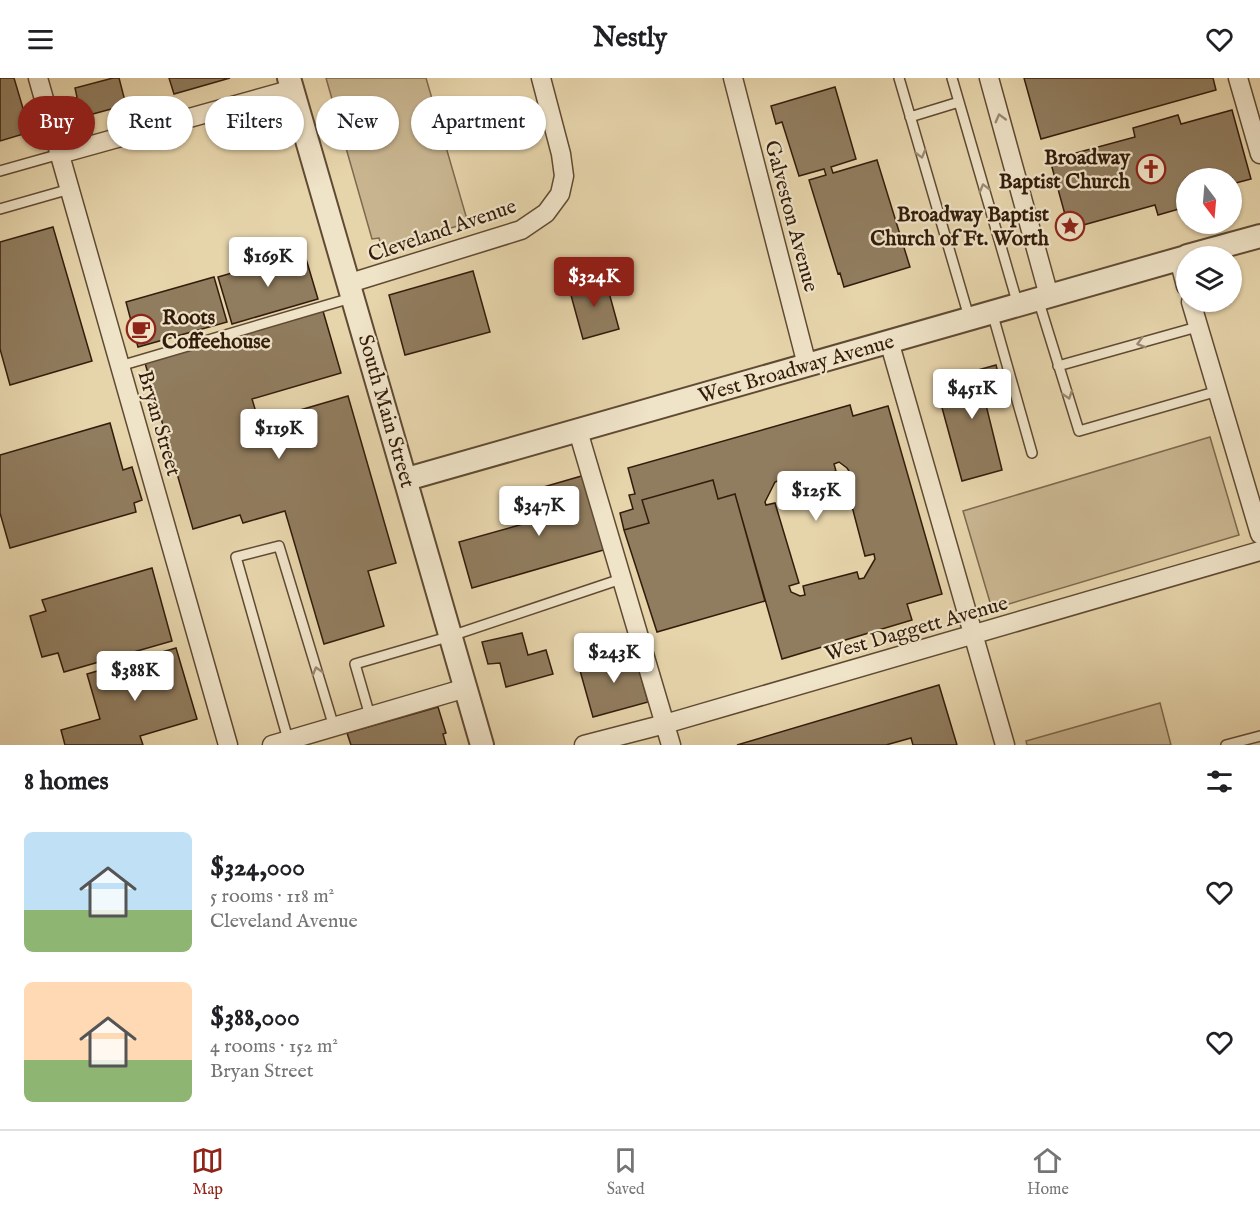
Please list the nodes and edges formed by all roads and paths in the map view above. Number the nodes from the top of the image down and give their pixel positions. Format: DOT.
graph roads {
  1 [pos="38,78"];
  2 [pos="541,78"];
  3 [pos="733,78"];
  4 [pos="898,78"];
  5 [pos="952,78"];
  6 [pos="989,78"];
  7 [pos="1238,78"];
  8 [pos="291,84"];
  9 [pos="959,102"];
  10 [pos="910,117"];
  11 [pos="60,154"];
  12 [pos="1260,154"];
  13 [pos="0,171"];
  14 [pos="70,189"];
  15 [pos="0,209"];
  16 [pos="1260,236"];
  17 [pos="1224,246"];
  18 [pos="1176,259"];
  19 [pos="352,290"];
  20 [pos="1035,300"];
  21 [pos="992,312"];
  22 [pos="1193,312"];
  23 [pos="970,319"];
  24 [pos="1197,327"];
  25 [pos="889,341"];
  26 [pos="807,365"];
  27 [pos="120,366"];
  28 [pos="1058,366"];
  29 [pos="1218,391"];
  30 [pos="578,431"];
  31 [pos="1032,453"];
  32 [pos="406,479"];
  33 [pos="1260,534"];
  34 [pos="1260,551"];
  35 [pos="621,579"];
  36 [pos="974,635"];
  37 [pos="451,636"];
  38 [pos="465,688"];
  39 [pos="370,716"];
  40 [pos="664,724"];
  41 [pos="333,727"];
  42 [pos="1260,736"];
  43 [pos="283,743"];
  44 [pos="228,745"];
  45 [pos="482,745"];
  46 [pos="584,745"];
  47 [pos="671,745"];
  48 [pos="1005,745"];
  49 [pos="1226,745"];
  1 -- 11 [label="street, Bryan Street"];
  2 -- 19 [label="street, Cleveland Avenue"];
  3 -- 26 [label="street, Galveston Avenue"];
  4 -- 10 [label="lane"];
  5 -- 9 [label="lane"];
  20 -- 6 [label="street, one-way"];
  7 -- 12 [label="street"];
  8 -- 11 [label="street"];
  8 -- 19 [label="street, South Main Street"];
  9 -- 10 [label="lane"];
  20 -- 9 [label="lane, one-way"];
  10 -- 23 [label="lane, one-way"];
  11 -- 13 [label="lane"];
  11 -- 14 [label="street, Bryan Street"];
  14 -- 15 [label="lane"];
  14 -- 27 [label="street, Bryan Street"];
  16 -- 17 [label="street, West Broadway Avenue"];
  18 -- 20 [label="street, West Broadway Avenue"];
  19 -- 27 [label="lane"];
  19 -- 32 [label="street, South Main Street"];
  20 -- 21 [label="street, West Broadway Avenue"];
  20 -- 28 [label="lane"];
  21 -- 23 [label="street, West Broadway Avenue"];
  21 -- 31 [label="lane"];
  22 -- 24 [label="street"];
  23 -- 25 [label="street, West Broadway Avenue"];
  24 -- 28 [label="lane, one-way"];
  24 -- 29 [label="street"];
  25 -- 26 [label="street, West Broadway Avenue"];
  25 -- 36 [label="street"];
  26 -- 30 [label="street, West Broadway Avenue"];
  27 -- 44 [label="street, Bryan Street"];
  28 -- 29 [label="lane, one-way"];
  29 -- 33 [label="street"];
  30 -- 32 [label="street, West Broadway Avenue"];
  30 -- 35 [label="street"];
  32 -- 37 [label="street, South Main Street"];
  34 -- 36 [label="street, West Daggett Avenue"];
  35 -- 37 [label="lane"];
  35 -- 40 [label="street"];
  36 -- 40 [label="street, West Daggett Avenue"];
  36 -- 48 [label="street"];
  37 -- 38 [label="street, South Main Street"];
  37 -- 39 [label="lane"];
  38 -- 39 [label="street"];
  38 -- 45 [label="street, South Main Street"];
  39 -- 41 [label="street"];
  40 -- 46 [label="street, West Daggett Avenue"];
  40 -- 47 [label="street"];
  41 -- 43 [label="street"];
  41 -- 43 [label="lane, one-way"];
  42 -- 49 [label="lane"];
}
